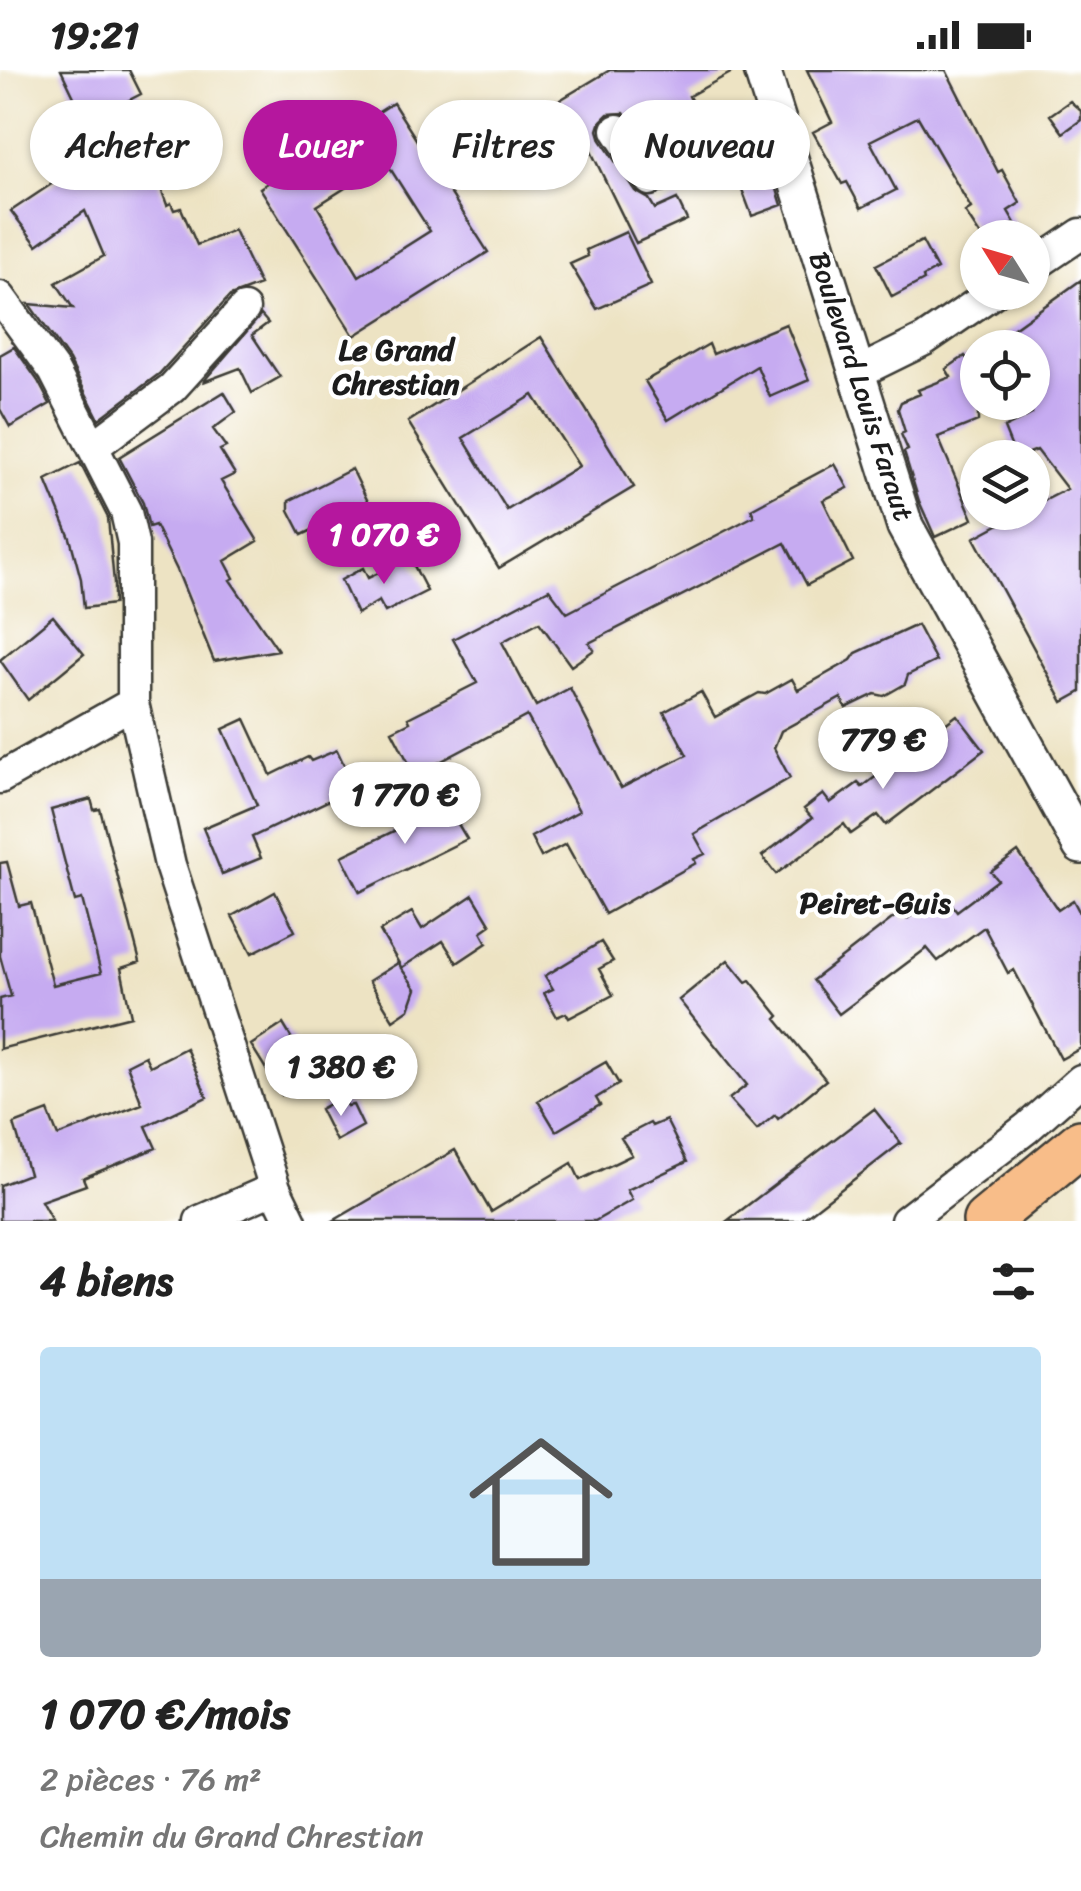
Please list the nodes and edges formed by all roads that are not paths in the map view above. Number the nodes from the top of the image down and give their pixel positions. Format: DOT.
graph roads {
  1 [pos="762,70"];
  2 [pos="773,100"];
  3 [pos="801,190"];
  4 [pos="1081,234"];
  5 [pos="1050,255"];
  6 [pos="0,298"];
  7 [pos="244,309"];
  8 [pos="968,310"];
  9 [pos="857,374"];
  10 [pos="93,446"];
  11 [pos="133,703"];
  12 [pos="0,778"];
  13 [pos="1081,846"];
  14 [pos="1081,1080"];
  15 [pos="1081,1143"];
  16 [pos="1081,1176"];
  17 [pos="275,1188"];
  18 [pos="200,1221"];
  19 [pos="291,1221"];
  20 [pos="906,1221"];
  21 [pos="986,1221"];
  22 [pos="1024,1221"];
  1 -- 2 [label="street, Boulevard Louis Faraut"];
  3 -- 9 [label="street, Boulevard Louis Faraut"];
  4 -- 5 [label="street"];
  6 -- 10 [label="street"];
  7 -- 10 [label="street"];
  8 -- 9 [label="street"];
  9 -- 13 [label="street, Boulevard Louis Faraut"];
  10 -- 11 [label="street"];
  11 -- 12 [label="street"];
  11 -- 17 [label="street"];
  14 -- 20 [label="street"];
  15 -- 21 [label="main road"];
  16 -- 22 [label="main road"];
  17 -- 18 [label="street"];
  17 -- 19 [label="street"];
}
